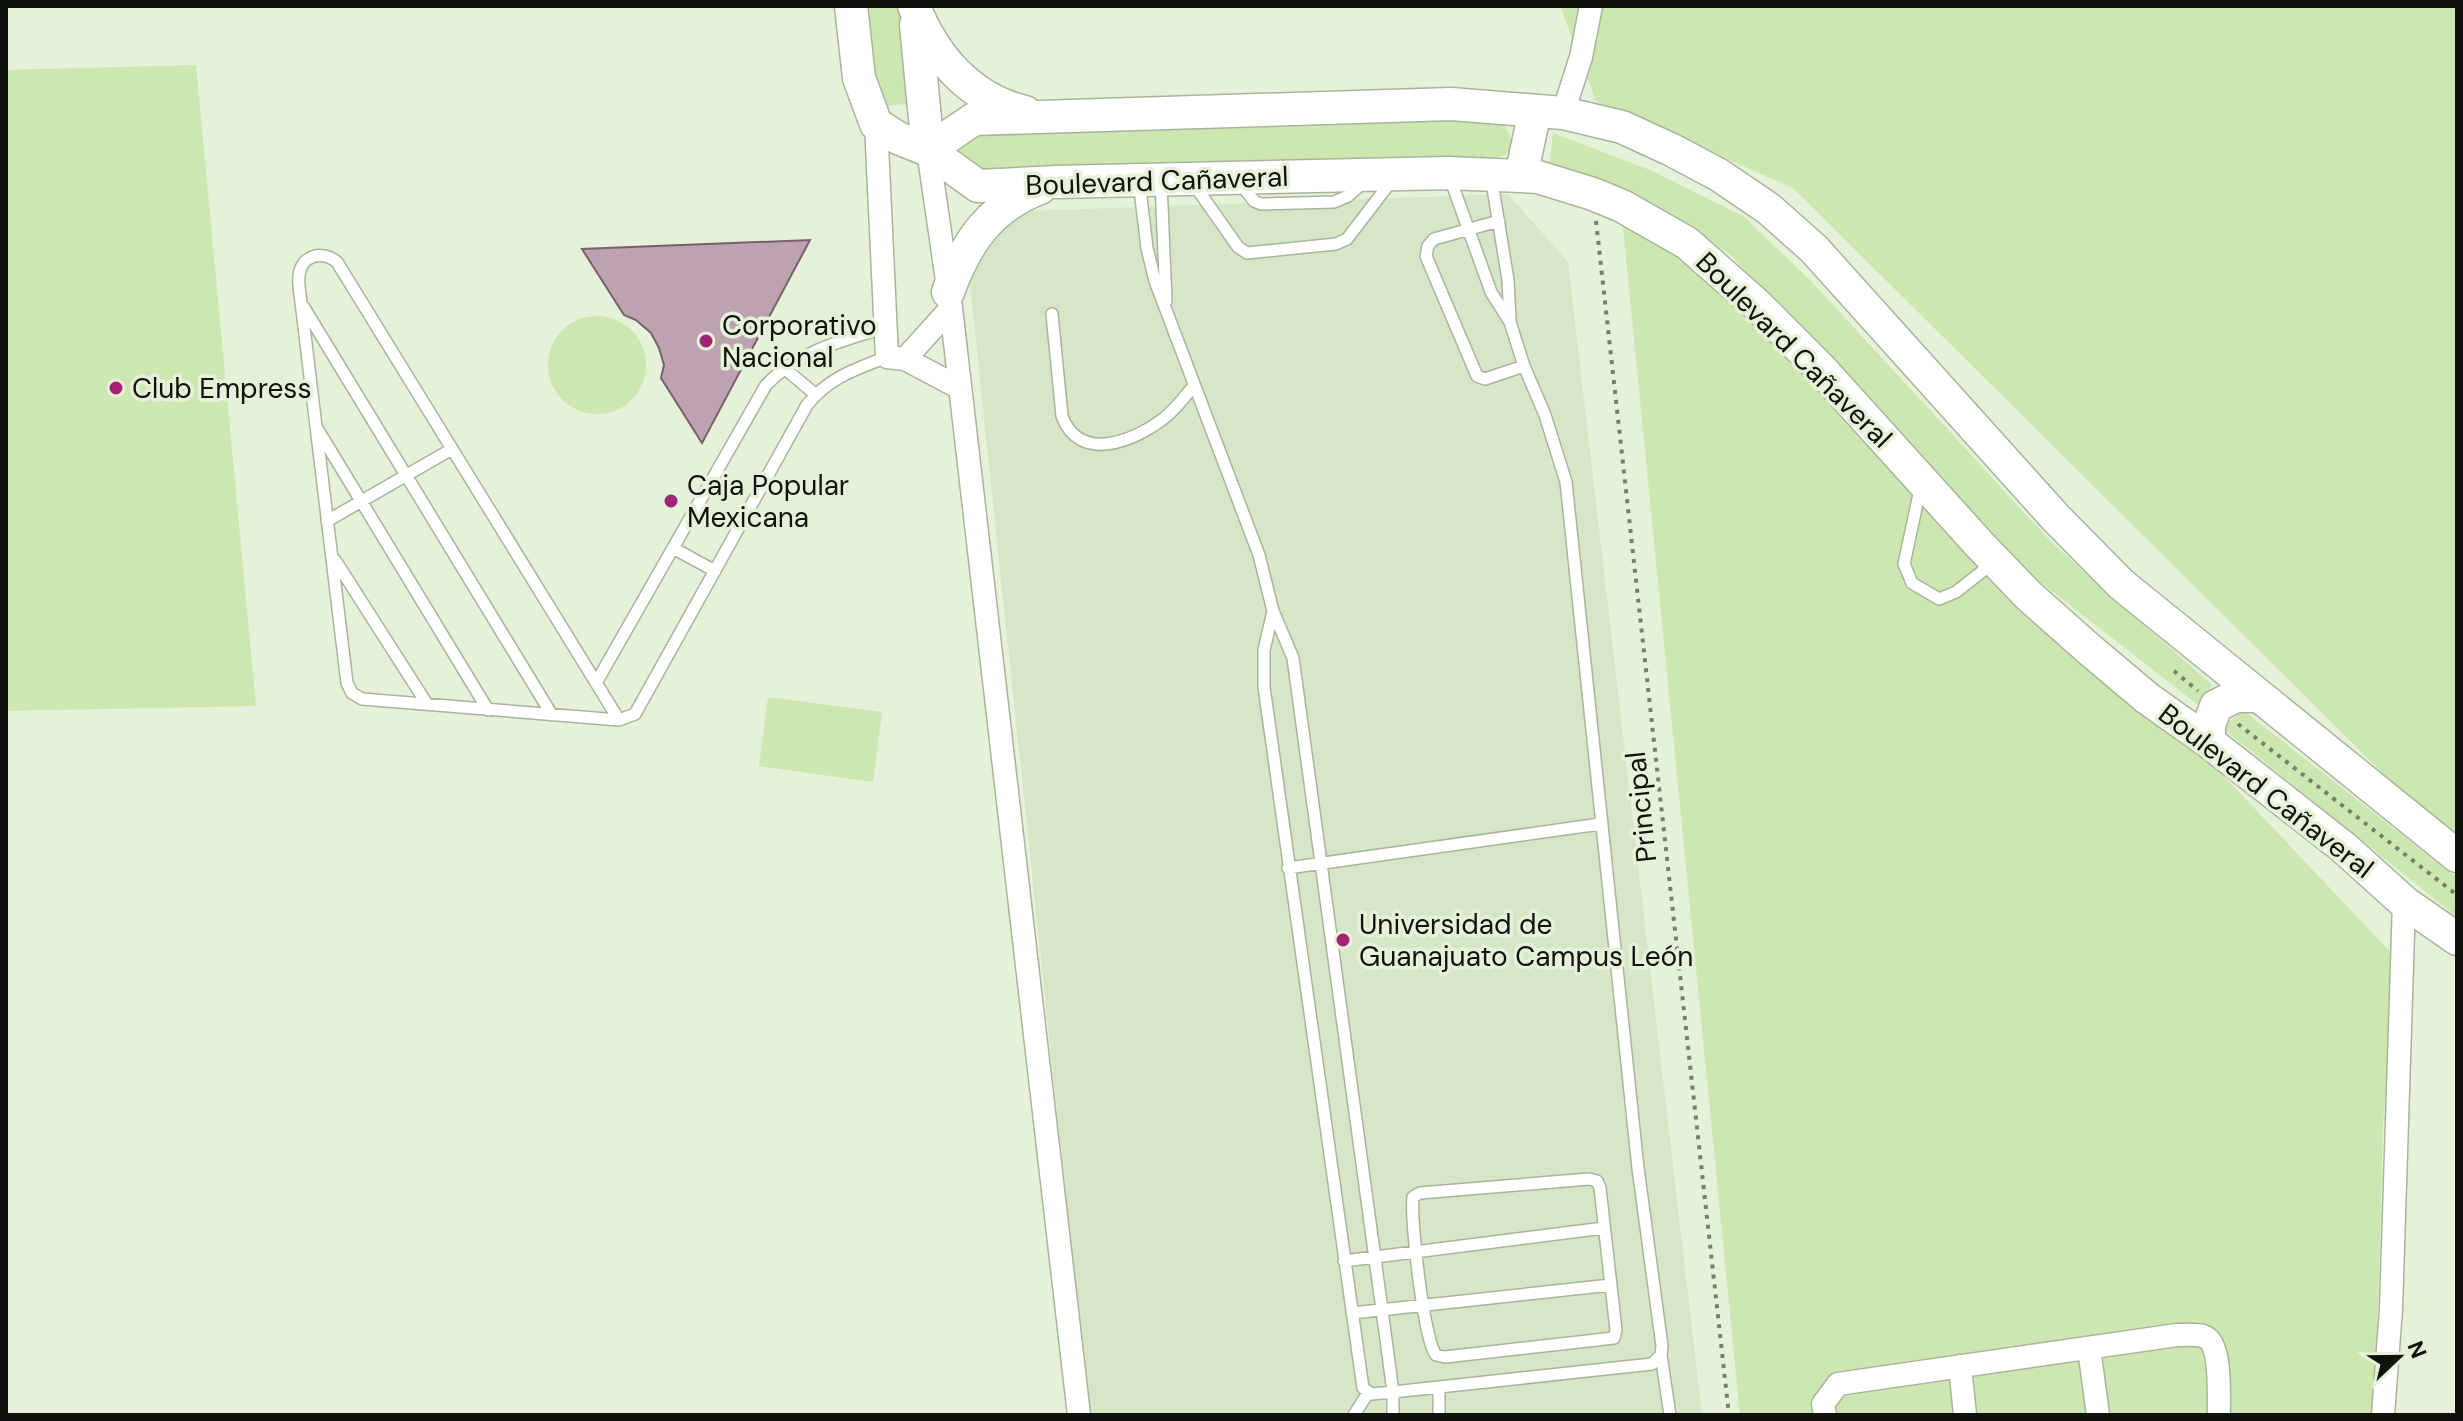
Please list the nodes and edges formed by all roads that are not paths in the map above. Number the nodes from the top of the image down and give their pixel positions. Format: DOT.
graph roads {
  1 [pos="851,6"];
  2 [pos="914,6"];
  3 [pos="1591,6"];
  4 [pos="1549,112"];
  5 [pos="1044,116"];
  6 [pos="876,124"];
  7 [pos="928,150"];
  8 [pos="1448,173"];
  9 [pos="1506,174"];
  10 [pos="1384,175"];
  11 [pos="1163,180"];
  12 [pos="1056,182"];
  13 [pos="1499,221"];
  14 [pos="1469,229"];
  15 [pos="950,300"];
  16 [pos="301,302"];
  17 [pos="1166,305"];
  18 [pos="1052,314"];
  19 [pos="1510,322"];
  20 [pos="883,328"];
  21 [pos="896,358"];
  22 [pos="1524,366"];
  23 [pos="784,368"];
  24 [pos="1194,386"];
  25 [pos="960,388"];
  26 [pos="815,394"];
  27 [pos="316,428"];
  28 [pos="452,449"];
  29 [pos="407,476"];
  30 [pos="1922,481"];
  31 [pos="362,502"];
  32 [pos="327,521"];
  33 [pos="673,548"];
  34 [pos="333,556"];
  35 [pos="1995,561"];
  36 [pos="715,571"];
  37 [pos="1273,611"];
  38 [pos="596,683"];
  39 [pos="2259,696"];
  40 [pos="427,704"];
  41 [pos="488,710"];
  42 [pos="552,715"];
  43 [pos="619,720"];
  44 [pos="2209,742"];
  45 [pos="1600,824"];
  46 [pos="2457,856"];
  47 [pos="1321,863"];
  48 [pos="1288,868"];
  49 [pos="2404,902"];
  50 [pos="2457,939"];
  51 [pos="1604,1228"];
  52 [pos="1417,1251"];
  53 [pos="1374,1257"];
  54 [pos="1344,1261"];
  55 [pos="1611,1285"];
  56 [pos="1423,1305"];
  57 [pos="1382,1310"];
  58 [pos="1352,1313"];
  59 [pos="2089,1348"];
  60 [pos="1661,1355"];
  61 [pos="1960,1366"];
  62 [pos="1439,1388"];
  63 [pos="1393,1392"];
  64 [pos="1368,1393"];
  65 [pos="1079,1415"];
  66 [pos="1354,1415"];
  67 [pos="1393,1415"];
  68 [pos="1439,1415"];
  69 [pos="1670,1415"];
  70 [pos="1825,1415"];
  71 [pos="1965,1415"];
  72 [pos="2098,1415"];
  73 [pos="2219,1415"];
  74 [pos="2383,1415"];
  1 -- 6 [label="street"];
  2 -- 5 [label="street"];
  2 -- 7 [label="street"];
  3 -- 4 [label="street"];
  4 -- 5 [label="street"];
  4 -- 9 [label="street"];
  4 -- 39 [label="street"];
  5 -- 7 [label="street"];
  6 -- 7 [label="street, Boulevard Cañaveral"];
  6 -- 20 [label="street"];
  7 -- 12 [label="street, Boulevard Cañaveral"];
  7 -- 15 [label="street"];
  8 -- 9 [label="street, Boulevard Cañaveral"];
  8 -- 10 [label="street, Boulevard Cañaveral"];
  8 -- 14 [label="lane"];
  9 -- 13 [label="lane"];
  9 -- 30 [label="street, Boulevard Cañaveral"];
  10 -- 11 [label="street, Boulevard Cañaveral"];
  10 -- 11 [label="lane"];
  11 -- 12 [label="street, Boulevard Cañaveral"];
  11 -- 17 [label="lane"];
  11 -- 17 [label="lane"];
  12 -- 15 [label="street"];
  13 -- 14 [label="lane"];
  13 -- 19 [label="lane"];
  14 -- 19 [label="lane"];
  14 -- 22 [label="lane"];
  15 -- 21 [label="street"];
  15 -- 25 [label="street"];
  16 -- 27 [label="lane"];
  16 -- 28 [label="lane"];
  16 -- 29 [label="lane"];
  17 -- 24 [label="lane"];
  18 -- 24 [label="lane"];
  19 -- 22 [label="lane"];
  20 -- 21 [label="street"];
  20 -- 23 [label="lane"];
  21 -- 25 [label="street"];
  21 -- 26 [label="lane"];
  22 -- 45 [label="lane"];
  23 -- 26 [label="lane"];
  23 -- 33 [label="lane"];
  24 -- 37 [label="lane"];
  25 -- 65 [label="street"];
  26 -- 36 [label="lane"];
  27 -- 31 [label="lane"];
  27 -- 32 [label="lane"];
  28 -- 29 [label="lane"];
  28 -- 38 [label="lane"];
  29 -- 31 [label="lane"];
  29 -- 42 [label="lane"];
  30 -- 35 [label="street, Boulevard Cañaveral"];
  30 -- 35 [label="lane"];
  31 -- 32 [label="lane"];
  31 -- 41 [label="lane"];
  32 -- 34 [label="lane"];
  33 -- 36 [label="lane"];
  33 -- 38 [label="lane"];
  34 -- 40 [label="lane"];
  34 -- 40 [label="lane"];
  35 -- 44 [label="street, Boulevard Cañaveral"];
  36 -- 43 [label="lane"];
  37 -- 47 [label="lane"];
  37 -- 48 [label="lane"];
  38 -- 43 [label="lane"];
  39 -- 44 [label="street"];
  39 -- 46 [label="street"];
  40 -- 41 [label="lane"];
  41 -- 42 [label="lane"];
  42 -- 43 [label="lane"];
  44 -- 49 [label="street, Boulevard Cañaveral"];
  45 -- 47 [label="lane"];
  45 -- 60 [label="lane"];
  47 -- 48 [label="lane"];
  47 -- 53 [label="lane"];
  48 -- 54 [label="lane"];
  49 -- 50 [label="street, Boulevard Cañaveral"];
  49 -- 74 [label="street"];
  51 -- 52 [label="lane"];
  51 -- 52 [label="lane"];
  51 -- 55 [label="lane"];
  52 -- 53 [label="lane"];
  52 -- 56 [label="lane"];
  53 -- 54 [label="lane"];
  53 -- 57 [label="lane"];
  54 -- 58 [label="lane"];
  55 -- 56 [label="lane"];
  55 -- 56 [label="lane"];
  56 -- 57 [label="lane"];
  57 -- 58 [label="lane"];
  57 -- 63 [label="lane"];
  58 -- 64 [label="lane"];
  59 -- 61 [label="street"];
  59 -- 72 [label="street"];
  59 -- 73 [label="street"];
  60 -- 62 [label="lane"];
  60 -- 69 [label="lane"];
  61 -- 70 [label="street"];
  61 -- 71 [label="street"];
  62 -- 63 [label="lane"];
  62 -- 68 [label="lane"];
  63 -- 64 [label="lane"];
  63 -- 67 [label="lane"];
  64 -- 66 [label="lane"];
}
